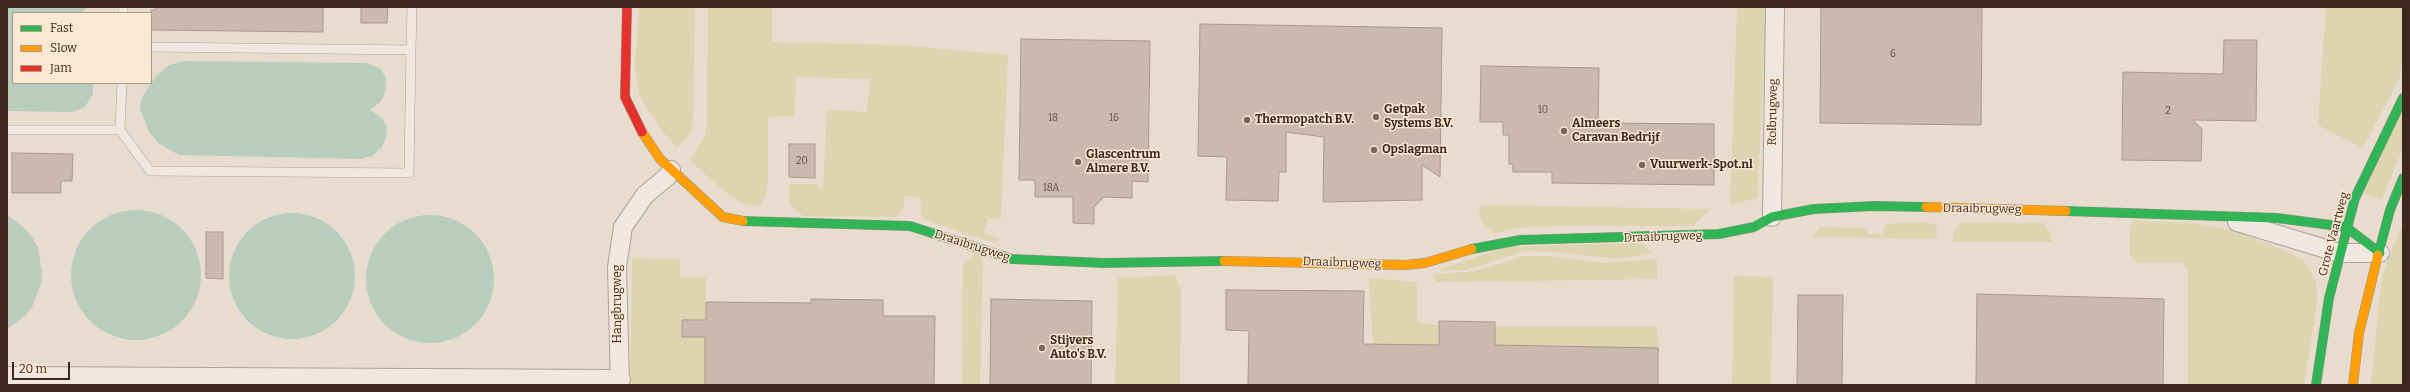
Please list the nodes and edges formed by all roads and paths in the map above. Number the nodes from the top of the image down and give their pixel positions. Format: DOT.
graph roads {
  1 [pos="412,7"];
  2 [pos="627,7"];
  3 [pos="1775,7"];
  4 [pos="152,47"];
  5 [pos="411,50"];
  6 [pos="122,84"];
  7 [pos="2403,98"];
  8 [pos="7,130"];
  9 [pos="120,130"];
  10 [pos="671,170"];
  11 [pos="2403,178"];
  12 [pos="2207,214"];
  13 [pos="1772,217"];
  14 [pos="2346,227"];
  15 [pos="2340,253"];
  16 [pos="2380,253"];
  17 [pos="7,376"];
  18 [pos="620,382"];
  19 [pos="2316,385"];
  20 [pos="2352,385"];
  1 -- 5 [label="lane"];
  2 -- 10 [label="street, Draaibrugweg"];
  3 -- 13 [label="street, Rolbrugweg"];
  4 -- 5 [label="lane"];
  5 -- 9 [label="lane"];
  6 -- 9 [label="lane"];
  7 -- 14 [label="street, Grote Vaartweg"];
  8 -- 9 [label="lane"];
  10 -- 13 [label="street, Draaibrugweg"];
  10 -- 18 [label="street, Hangbrugweg"];
  11 -- 16 [label="street"];
  12 -- 13 [label="street, Draaibrugweg"];
  12 -- 14 [label="street, Draaibrugweg"];
  12 -- 15 [label="street, Draaibrugweg"];
  14 -- 15 [label="street, Grote Vaartweg"];
  14 -- 16 [label="street, Draaibrugweg"];
  15 -- 16 [label="street, Draaibrugweg"];
  15 -- 19 [label="street, Grote Vaartweg"];
  16 -- 20 [label="street"];
  17 -- 18 [label="street"];
}
